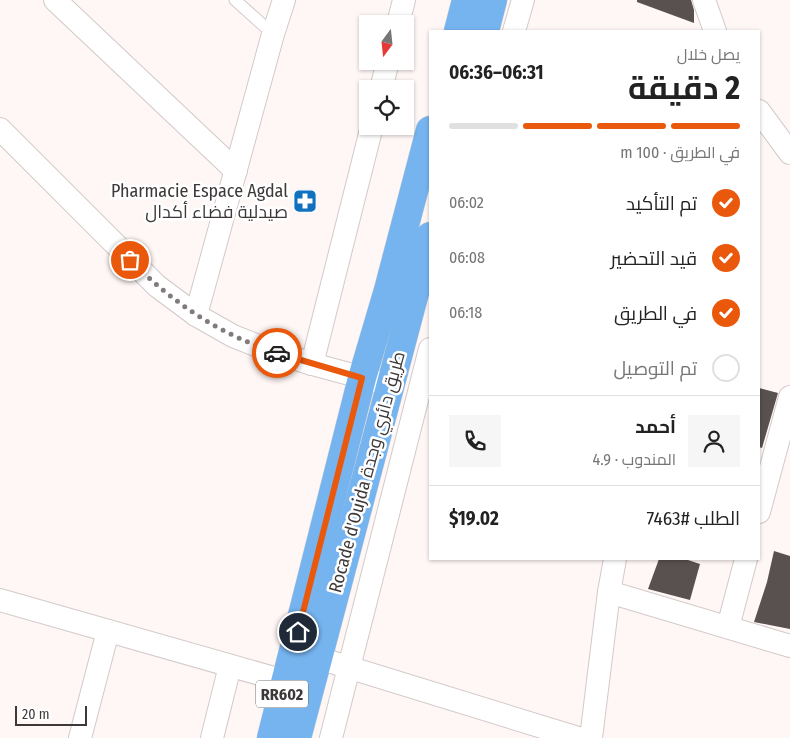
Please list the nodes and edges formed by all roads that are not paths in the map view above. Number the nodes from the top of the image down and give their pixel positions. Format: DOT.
graph roads {
  1 [pos="55,0"];
  2 [pos="235,0"];
  3 [pos="284,0"];
  4 [pos="404,0"];
  5 [pos="466,0"];
  6 [pos="493,0"];
  7 [pos="523,0"];
  8 [pos="704,0"];
  9 [pos="400,15"];
  10 [pos="458,30"];
  11 [pos="485,30"];
  12 [pos="514,30"];
  13 [pos="715,30"];
  14 [pos="273,34"];
  15 [pos="760,112"];
  16 [pos="0,129"];
  17 [pos="429,134"];
  18 [pos="370,135"];
  19 [pos="790,153"];
  20 [pos="236,171"];
  21 [pos="429,240"];
  22 [pos="196,315"];
  23 [pos="429,353"];
  24 [pos="312,364"];
  25 [pos="362,378"];
  26 [pos="390,385"];
  27 [pos="790,397"];
  28 [pos="760,508"];
  29 [pos="616,560"];
  30 [pos="746,560"];
  31 [pos="609,592"];
  32 [pos="2,605"];
  33 [pos="728,627"];
  34 [pos="108,631"];
  35 [pos="790,646"];
  36 [pos="306,654"];
  37 [pos="230,666"];
  38 [pos="349,668"];
  39 [pos="298,684"];
  40 [pos="512,729"];
  41 [pos="80,738"];
  42 [pos="212,738"];
  43 [pos="271,738"];
  44 [pos="297,738"];
  45 [pos="331,738"];
  46 [pos="578,738"];
  47 [pos="592,738"];
  1 -- 20 [label="street"];
  2 -- 14 [label="lane"];
  3 -- 14 [label="street"];
  4 -- 9 [label="street"];
  5 -- 10 [label="highway"];
  6 -- 11 [label="highway"];
  7 -- 12 [label="street"];
  8 -- 13 [label="street"];
  14 -- 20 [label="street"];
  15 -- 19 [label="street"];
  16 -- 22 [label="street"];
  17 -- 25 [label="highway, Rocade d'Oujda طريق دائري وجدة / RR602"];
  18 -- 24 [label="street"];
  20 -- 22 [label="street"];
  21 -- 26 [label="highway, Rocade d'Oujda طريق دائري وجدة / RR602"];
  22 -- 24 [label="street"];
  23 -- 38 [label="street"];
  24 -- 25 [label="street"];
  25 -- 26 [label="street"];
  25 -- 36 [label="highway, Rocade d'Oujda طريق دائري وجدة / RR602"];
  26 -- 36 [label="highway, Rocade d'Oujda طريق دائري وجدة / RR602"];
  27 -- 28 [label="street"];
  29 -- 31 [label="street"];
  30 -- 33 [label="street"];
  31 -- 33 [label="street"];
  31 -- 47 [label="street"];
  32 -- 34 [label="street"];
  33 -- 35 [label="street"];
  34 -- 37 [label="street"];
  34 -- 41 [label="street"];
  36 -- 38 [label="street"];
  36 -- 39 [label="highway, Rocade d'Oujda طريق دائري وجدة / RR602"];
  37 -- 39 [label="street"];
  37 -- 42 [label="street"];
  38 -- 40 [label="street"];
  38 -- 45 [label="street"];
  39 -- 43 [label="highway, Rocade d'Oujda طريق دائري وجدة / RR602"];
  39 -- 44 [label="highway, Rocade d'Oujda طريق دائري وجدة / RR602"];
  40 -- 46 [label="street"];
}
